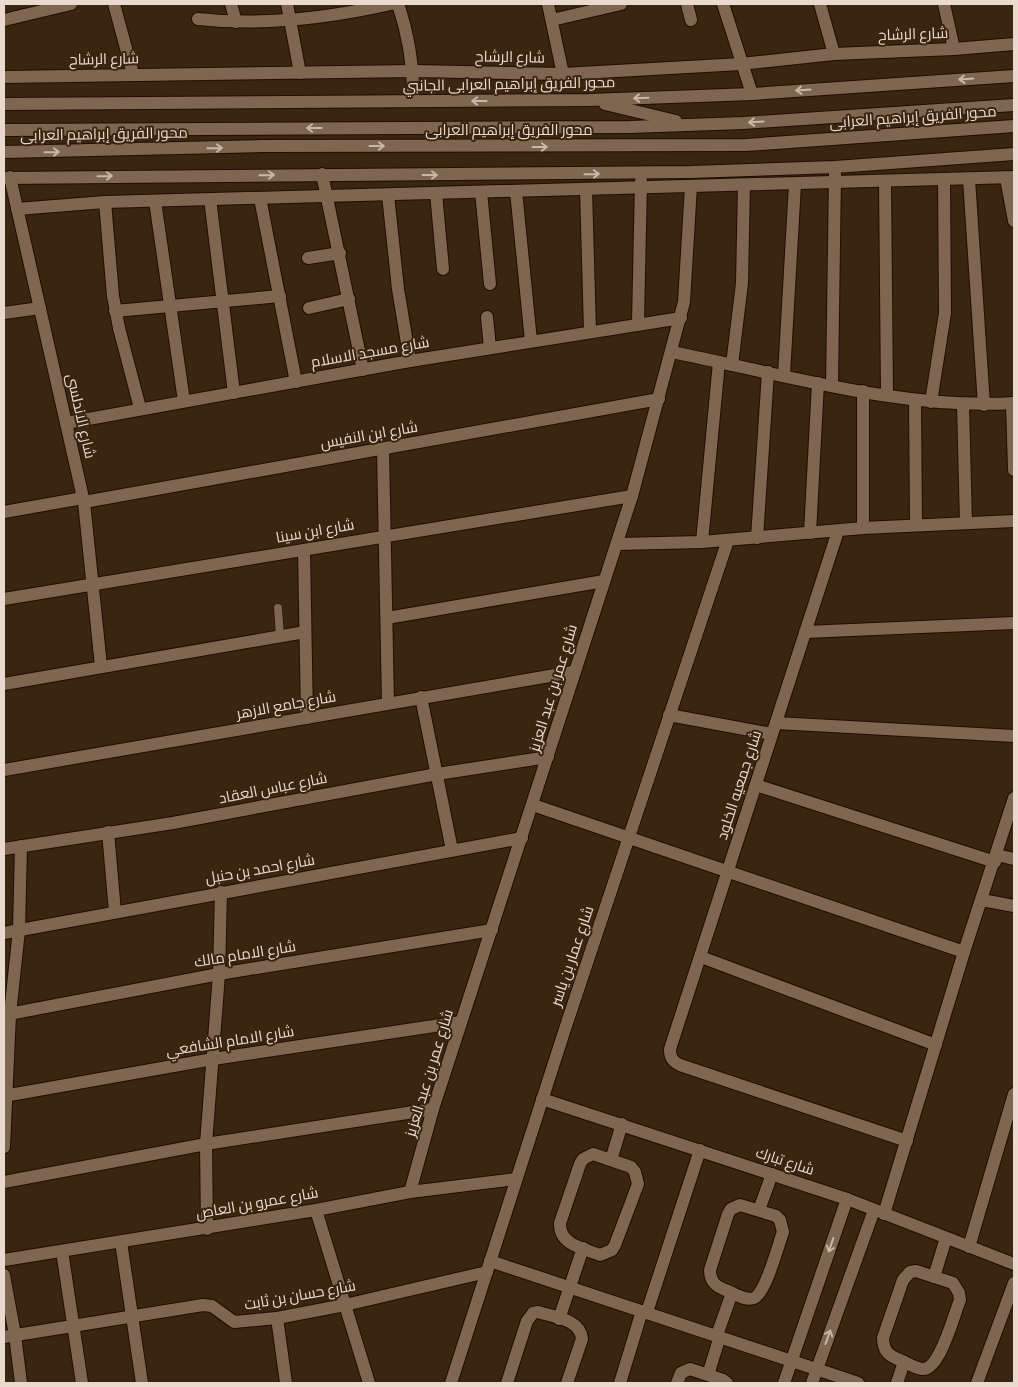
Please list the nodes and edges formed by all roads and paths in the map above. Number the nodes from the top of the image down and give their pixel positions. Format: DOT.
graph roads {
  1 [pos="71,4"];
  2 [pos="114,4"];
  3 [pos="231,4"];
  4 [pos="287,4"];
  5 [pos="392,4"];
  6 [pos="398,4"];
  7 [pos="548,4"];
  8 [pos="621,4"];
  9 [pos="688,4"];
  10 [pos="723,4"];
  11 [pos="820,4"];
  12 [pos="944,4"];
  13 [pos="53,6"];
  14 [pos="198,19"];
  15 [pos="290,19"];
  16 [pos="4,20"];
  17 [pos="552,20"];
  18 [pos="690,20"];
  19 [pos="236,22"];
  20 [pos="1014,44"];
  21 [pos="954,49"];
  22 [pos="834,54"];
  23 [pos="741,64"];
  24 [pos="414,71"];
  25 [pos="5,73"];
  26 [pos="300,73"];
  27 [pos="133,74"];
  28 [pos="563,74"];
  29 [pos="1014,76"];
  30 [pos="752,94"];
  31 [pos="588,100"];
  32 [pos="413,101"];
  33 [pos="4,104"];
  34 [pos="1014,104"];
  35 [pos="693,124"];
  36 [pos="1014,126"];
  37 [pos="4,130"];
  38 [pos="4,152"];
  39 [pos="1014,154"];
  40 [pos="835,167"];
  41 [pos="641,173"];
  42 [pos="322,174"];
  43 [pos="7,178"];
  44 [pos="1010,178"];
  45 [pos="969,179"];
  46 [pos="944,180"];
  47 [pos="885,181"];
  48 [pos="835,182"];
  49 [pos="795,184"];
  50 [pos="744,185"];
  51 [pos="691,186"];
  52 [pos="640,188"];
  53 [pos="586,189"];
  54 [pos="516,191"];
  55 [pos="480,192"];
  56 [pos="436,193"];
  57 [pos="388,194"];
  58 [pos="327,196"];
  59 [pos="260,198"];
  60 [pos="210,199"];
  61 [pos="155,201"];
  62 [pos="105,202"];
  63 [pos="17,209"];
  64 [pos="1014,221"];
  65 [pos="340,253"];
  66 [pos="308,258"];
  67 [pos="444,269"];
  68 [pos="490,284"];
  69 [pos="280,296"];
  70 [pos="349,299"];
  71 [pos="223,301"];
  72 [pos="171,306"];
  73 [pos="40,308"];
  74 [pos="309,308"];
  75 [pos="116,311"];
  76 [pos="4,313"];
  77 [pos="487,317"];
  78 [pos="681,318"];
  79 [pos="638,324"];
  80 [pos="590,331"];
  81 [pos="531,341"];
  82 [pos="490,348"];
  83 [pos="672,352"];
  84 [pos="410,362"];
  85 [pos="725,363"];
  86 [pos="363,370"];
  87 [pos="768,372"];
  88 [pos="784,375"];
  89 [pos="296,382"];
  90 [pos="818,384"];
  91 [pos="832,386"];
  92 [pos="863,391"];
  93 [pos="234,393"];
  94 [pos="887,394"];
  95 [pos="659,399"];
  96 [pos="915,400"];
  97 [pos="184,402"];
  98 [pos="931,402"];
  99 [pos="1013,403"];
  100 [pos="963,405"];
  101 [pos="984,405"];
  102 [pos="140,408"];
  103 [pos="66,423"];
  104 [pos="383,450"];
  105 [pos="1014,470"];
  106 [pos="632,496"];
  107 [pos="84,500"];
  108 [pos="4,512"];
  109 [pos="1014,521"];
  110 [pos="966,523"];
  111 [pos="916,525"];
  112 [pos="863,528"];
  113 [pos="838,531"];
  114 [pos="810,534"];
  115 [pos="385,536"];
  116 [pos="757,538"];
  117 [pos="728,540"];
  118 [pos="702,542"];
  119 [pos="618,544"];
  120 [pos="304,550"];
  121 [pos="604,581"];
  122 [pos="92,584"];
  123 [pos="4,599"];
  124 [pos="278,608"];
  125 [pos="387,618"];
  126 [pos="1014,622"];
  127 [pos="305,632"];
  128 [pos="805,632"];
  129 [pos="280,636"];
  130 [pos="101,666"];
  131 [pos="573,672"];
  132 [pos="4,684"];
  133 [pos="421,697"];
  134 [pos="388,703"];
  135 [pos="669,715"];
  136 [pos="307,718"];
  137 [pos="774,728"];
  138 [pos="1014,736"];
  139 [pos="548,757"];
  140 [pos="4,770"];
  141 [pos="437,774"];
  142 [pos="756,785"];
  143 [pos="1014,798"];
  144 [pos="533,805"];
  145 [pos="108,832"];
  146 [pos="522,838"];
  147 [pos="628,839"];
  148 [pos="21,846"];
  149 [pos="4,849"];
  150 [pos="452,850"];
  151 [pos="996,859"];
  152 [pos="1014,859"];
  153 [pos="728,871"];
  154 [pos="221,892"];
  155 [pos="982,900"];
  156 [pos="1014,906"];
  157 [pos="116,912"];
  158 [pos="19,930"];
  159 [pos="492,930"];
  160 [pos="4,933"];
  161 [pos="964,952"];
  162 [pos="701,957"];
  163 [pos="219,974"];
  164 [pos="7,1014"];
  165 [pos="461,1022"];
  166 [pos="936,1045"];
  167 [pos="213,1059"];
  168 [pos="1014,1094"];
  169 [pos="6,1096"];
  170 [pos="542,1098"];
  171 [pos="433,1109"];
  172 [pos="622,1124"];
  173 [pos="907,1140"];
  174 [pos="206,1144"];
  175 [pos="4,1147"];
  176 [pos="700,1150"];
  177 [pos="611,1160"];
  178 [pos="772,1174"];
  179 [pos="516,1179"];
  180 [pos="4,1182"];
  181 [pos="410,1192"];
  182 [pos="847,1199"];
  183 [pos="316,1210"];
  184 [pos="759,1210"];
  185 [pos="879,1212"];
  186 [pos="207,1229"];
  187 [pos="946,1238"];
  188 [pos="121,1242"];
  189 [pos="968,1247"];
  190 [pos="583,1248"];
  191 [pos="62,1251"];
  192 [pos="4,1260"];
  193 [pos="1014,1264"];
  194 [pos="488,1266"];
  195 [pos="4,1275"];
  196 [pos="934,1277"];
  197 [pos="1014,1284"];
  198 [pos="570,1287"];
  199 [pos="732,1293"];
  200 [pos="345,1305"];
  201 [pos="644,1311"];
  202 [pos="132,1315"];
  203 [pos="277,1318"];
  204 [pos="559,1319"];
  205 [pos="74,1325"];
  206 [pos="10,1336"];
  207 [pos="718,1336"];
  208 [pos="792,1359"];
  209 [pos="904,1362"];
  210 [pos="817,1368"];
  211 [pos="708,1375"];
  212 [pos="21,1383"];
  213 [pos="82,1383"];
  214 [pos="142,1383"];
  215 [pos="286,1383"];
  216 [pos="369,1383"];
  217 [pos="451,1383"];
  218 [pos="507,1383"];
  219 [pos="567,1383"];
  220 [pos="620,1383"];
  221 [pos="677,1383"];
  222 [pos="727,1383"];
  223 [pos="784,1383"];
  224 [pos="812,1383"];
  225 [pos="858,1383"];
  226 [pos="897,1383"];
  227 [pos="976,1383"];
  1 -- 13 [label="street"];
  2 -- 27 [label="street"];
  3 -- 19 [label="street"];
  4 -- 15 [label="street"];
  5 -- 15 [label="street"];
  6 -- 24 [label="street"];
  7 -- 17 [label="street"];
  8 -- 17 [label="street"];
  9 -- 18 [label="street"];
  10 -- 23 [label="street"];
  11 -- 22 [label="street"];
  12 -- 21 [label="street"];
  13 -- 16 [label="street"];
  14 -- 19 [label="street"];
  15 -- 19 [label="street"];
  15 -- 26 [label="street"];
  17 -- 28 [label="street"];
  20 -- 21 [label="street, شارع الرشاح"];
  21 -- 22 [label="street, شارع الرشاح"];
  22 -- 23 [label="street, شارع الرشاح"];
  23 -- 28 [label="street, شارع الرشاح"];
  23 -- 30 [label="street"];
  24 -- 26 [label="street, شارع الرشاح"];
  24 -- 28 [label="street, شارع الرشاح"];
  24 -- 32 [label="street"];
  25 -- 27 [label="street, شارع الرشاح"];
  26 -- 27 [label="street, شارع الرشاح"];
  29 -- 30 [label="street, محور الفريق إبراهيم العرابى الجانبي, one-way"];
  30 -- 31 [label="street, محور الفريق إبراهيم العرابى الجانبي, one-way"];
  31 -- 32 [label="street, محور الفريق إبراهيم العرابى الجانبي, one-way"];
  31 -- 35 [label="street"];
  32 -- 33 [label="street, محور الفريق إبراهيم العرابى الجانبي"];
  34 -- 35 [label="street, محور الفريق إبراهيم العرابى, one-way"];
  35 -- 37 [label="street, محور الفريق إبراهيم العرابى, one-way"];
  38 -- 36 [label="street, محور الفريق إبراهيم العرابى, one-way"];
  39 -- 40 [label="street"];
  40 -- 41 [label="street"];
  40 -- 48 [label="street"];
  42 -- 41 [label="street, one-way"];
  41 -- 52 [label="street"];
  43 -- 42 [label="street, one-way"];
  42 -- 58 [label="street"];
  43 -- 63 [label="street, شارع الاندلسى"];
  44 -- 45 [label="street"];
  44 -- 64 [label="street"];
  45 -- 46 [label="street"];
  45 -- 101 [label="street"];
  46 -- 47 [label="street"];
  46 -- 98 [label="street"];
  47 -- 48 [label="street"];
  47 -- 94 [label="street"];
  48 -- 49 [label="street"];
  48 -- 91 [label="street"];
  49 -- 50 [label="street"];
  49 -- 88 [label="street"];
  50 -- 51 [label="street"];
  50 -- 85 [label="street"];
  51 -- 52 [label="street"];
  51 -- 78 [label="street, شارع عمر بن عبد العزيز"];
  52 -- 53 [label="street"];
  52 -- 79 [label="street"];
  53 -- 54 [label="street"];
  53 -- 80 [label="street"];
  54 -- 55 [label="street"];
  54 -- 81 [label="street"];
  55 -- 56 [label="street"];
  55 -- 68 [label="street"];
  56 -- 57 [label="street"];
  56 -- 67 [label="street"];
  57 -- 58 [label="street"];
  57 -- 84 [label="street"];
  58 -- 59 [label="street"];
  58 -- 65 [label="street"];
  59 -- 60 [label="street"];
  59 -- 69 [label="street"];
  60 -- 61 [label="street"];
  60 -- 71 [label="street"];
  61 -- 62 [label="street"];
  61 -- 72 [label="street"];
  62 -- 63 [label="street"];
  62 -- 75 [label="street"];
  63 -- 73 [label="street, شارع الاندلسى"];
  65 -- 66 [label="street"];
  65 -- 70 [label="street"];
  69 -- 71 [label="street"];
  69 -- 89 [label="street"];
  70 -- 74 [label="street"];
  70 -- 86 [label="street"];
  71 -- 72 [label="street"];
  71 -- 93 [label="street"];
  72 -- 75 [label="street"];
  72 -- 97 [label="street"];
  73 -- 76 [label="street"];
  73 -- 103 [label="street, شارع الاندلسى"];
  75 -- 102 [label="street"];
  77 -- 82 [label="street"];
  78 -- 79 [label="street, شارع مسجد الاسلام"];
  78 -- 83 [label="street, شارع عمر بن عبد العزيز"];
  79 -- 80 [label="street, شارع مسجد الاسلام"];
  80 -- 81 [label="street, شارع مسجد الاسلام"];
  81 -- 82 [label="street, شارع مسجد الاسلام"];
  82 -- 84 [label="street, شارع مسجد الاسلام"];
  83 -- 85 [label="street"];
  83 -- 95 [label="street, شارع عمر بن عبد العزيز"];
  84 -- 86 [label="street, شارع مسجد الاسلام"];
  85 -- 87 [label="street"];
  85 -- 118 [label="street"];
  86 -- 89 [label="street, شارع مسجد الاسلام"];
  87 -- 88 [label="street"];
  87 -- 116 [label="street"];
  88 -- 90 [label="street"];
  89 -- 93 [label="street, شارع مسجد الاسلام"];
  90 -- 91 [label="street"];
  90 -- 114 [label="street"];
  91 -- 92 [label="street"];
  92 -- 94 [label="street"];
  92 -- 112 [label="street"];
  93 -- 97 [label="street, شارع مسجد الاسلام"];
  94 -- 96 [label="street"];
  95 -- 104 [label="street, شارع ابن النفيس"];
  95 -- 106 [label="street, شارع عمر بن عبد العزيز"];
  96 -- 98 [label="street"];
  96 -- 111 [label="street"];
  97 -- 102 [label="street, شارع مسجد الاسلام"];
  98 -- 100 [label="street"];
  99 -- 101 [label="street"];
  99 -- 105 [label="street"];
  100 -- 101 [label="street"];
  100 -- 110 [label="street"];
  102 -- 103 [label="street, شارع مسجد الاسلام"];
  103 -- 107 [label="street, شارع الاندلسى"];
  104 -- 107 [label="street, شارع ابن النفيس"];
  104 -- 115 [label="street"];
  106 -- 115 [label="street, شارع ابن سينا"];
  106 -- 119 [label="street, شارع عمر بن عبد العزيز"];
  107 -- 108 [label="street, شارع ابن النفيس"];
  107 -- 122 [label="street, شارع الاندلسى"];
  109 -- 110 [label="street"];
  110 -- 111 [label="street"];
  111 -- 112 [label="street"];
  112 -- 113 [label="street"];
  113 -- 114 [label="street"];
  113 -- 128 [label="street, شارع جمعيه الخلود"];
  114 -- 116 [label="street"];
  115 -- 120 [label="street, شارع ابن سينا"];
  115 -- 125 [label="street"];
  116 -- 117 [label="street"];
  117 -- 118 [label="street"];
  117 -- 135 [label="street, شارع عمار بن ياسر"];
  118 -- 119 [label="street"];
  119 -- 121 [label="street, شارع عمر بن عبد العزيز"];
  120 -- 122 [label="street, شارع ابن سينا"];
  120 -- 127 [label="street"];
  121 -- 125 [label="street"];
  121 -- 131 [label="street, شارع عمر بن عبد العزيز"];
  122 -- 123 [label="street, شارع ابن سينا"];
  122 -- 130 [label="street, شارع الاندلسى"];
  124 -- 129 [label="lane"];
  125 -- 134 [label="street"];
  126 -- 128 [label="street"];
  127 -- 129 [label="street"];
  127 -- 136 [label="street"];
  128 -- 137 [label="street, شارع جمعيه الخلود"];
  129 -- 130 [label="street"];
  130 -- 132 [label="street"];
  131 -- 133 [label="street, شارع جامع الازهر"];
  131 -- 139 [label="street, شارع عمر بن عبد العزيز"];
  133 -- 134 [label="street, شارع جامع الازهر"];
  133 -- 141 [label="street"];
  134 -- 136 [label="street, شارع جامع الازهر"];
  135 -- 137 [label="street"];
  135 -- 147 [label="street, شارع عمار بن ياسر"];
  136 -- 140 [label="street, شارع جامع الازهر"];
  137 -- 138 [label="street"];
  137 -- 142 [label="street, شارع جمعيه الخلود"];
  139 -- 141 [label="street, شارع عباس العقاد"];
  139 -- 144 [label="street, شارع عمر بن عبد العزيز"];
  141 -- 145 [label="street, شارع عباس العقاد"];
  141 -- 150 [label="street"];
  142 -- 151 [label="street"];
  142 -- 153 [label="street, شارع جمعيه الخلود"];
  143 -- 151 [label="street"];
  144 -- 146 [label="street, شارع عمر بن عبد العزيز"];
  144 -- 147 [label="street"];
  145 -- 148 [label="street, شارع عباس العقاد"];
  145 -- 157 [label="street"];
  146 -- 150 [label="street, شارع احمد بن حنبل"];
  146 -- 159 [label="street, شارع عمر بن عبد العزيز"];
  147 -- 153 [label="street"];
  147 -- 170 [label="street, شارع عمار بن ياسر"];
  148 -- 149 [label="street, شارع عباس العقاد"];
  148 -- 158 [label="street"];
  150 -- 154 [label="street, شارع احمد بن حنبل"];
  151 -- 152 [label="street"];
  151 -- 155 [label="street"];
  153 -- 161 [label="street"];
  153 -- 162 [label="street, شارع جمعيه الخلود"];
  154 -- 157 [label="street, شارع احمد بن حنبل"];
  154 -- 163 [label="street"];
  155 -- 156 [label="street"];
  155 -- 161 [label="street"];
  157 -- 158 [label="street, شارع احمد بن حنبل"];
  158 -- 160 [label="street, شارع احمد بن حنبل"];
  158 -- 164 [label="street"];
  159 -- 163 [label="street, شارع الامام مالك"];
  159 -- 165 [label="street, شارع عمر بن عبد العزيز"];
  161 -- 166 [label="street"];
  162 -- 166 [label="street"];
  162 -- 173 [label="street, شارع جمعيه الخلود"];
  163 -- 164 [label="street, شارع الامام مالك"];
  163 -- 167 [label="street"];
  164 -- 169 [label="street"];
  165 -- 167 [label="street, شارع الامام الشافعي"];
  165 -- 171 [label="street, شارع عمر بن عبد العزيز"];
  166 -- 173 [label="street"];
  167 -- 169 [label="street, شارع الامام الشافعي"];
  167 -- 174 [label="street"];
  168 -- 189 [label="street"];
  169 -- 175 [label="street"];
  170 -- 172 [label="street, شارع تبارك"];
  170 -- 179 [label="street, شارع عمار بن ياسر"];
  171 -- 174 [label="street"];
  171 -- 181 [label="street, شارع عمر بن عبد العزيز"];
  172 -- 176 [label="street, شارع تبارك"];
  172 -- 177 [label="street"];
  173 -- 185 [label="street"];
  174 -- 180 [label="street"];
  174 -- 186 [label="street"];
  176 -- 178 [label="street, شارع تبارك"];
  176 -- 201 [label="street"];
  177 -- 190 [label="street"];
  177 -- 190 [label="street"];
  178 -- 182 [label="street, شارع تبارك"];
  178 -- 184 [label="street"];
  179 -- 181 [label="street, شارع عمرو بن العاص"];
  179 -- 194 [label="street, شارع عمار بن ياسر"];
  181 -- 183 [label="street, شارع عمرو بن العاص"];
  182 -- 185 [label="street, شارع تبارك"];
  182 -- 208 [label="street, one-way"];
  183 -- 186 [label="street, شارع عمرو بن العاص"];
  183 -- 200 [label="street"];
  184 -- 199 [label="street"];
  184 -- 199 [label="street"];
  185 -- 187 [label="street, شارع تبارك"];
  210 -- 185 [label="street, one-way"];
  186 -- 188 [label="street, شارع عمرو بن العاص"];
  187 -- 189 [label="street, شارع تبارك"];
  187 -- 196 [label="street"];
  188 -- 191 [label="street, شارع عمرو بن العاص"];
  188 -- 202 [label="street"];
  189 -- 193 [label="street, شارع تبارك"];
  190 -- 198 [label="street"];
  191 -- 192 [label="street, شارع عمرو بن العاص"];
  191 -- 205 [label="street"];
  194 -- 198 [label="street"];
  194 -- 200 [label="street, شارع حسان بن ثابت"];
  194 -- 217 [label="street, شارع عمار بن ياسر"];
  195 -- 206 [label="street"];
  196 -- 209 [label="street"];
  196 -- 209 [label="street"];
  197 -- 227 [label="street"];
  198 -- 201 [label="street"];
  198 -- 204 [label="street"];
  199 -- 207 [label="street"];
  200 -- 203 [label="street, شارع حسان بن ثابت"];
  200 -- 216 [label="street"];
  201 -- 207 [label="street"];
  201 -- 220 [label="street"];
  202 -- 203 [label="street, شارع حسان بن ثابت"];
  202 -- 205 [label="street, شارع حسان بن ثابت"];
  202 -- 214 [label="street"];
  203 -- 215 [label="street"];
  204 -- 218 [label="street"];
  204 -- 219 [label="street"];
  205 -- 206 [label="street, شارع حسان بن ثابت"];
  205 -- 213 [label="street"];
  206 -- 212 [label="street"];
  207 -- 208 [label="street"];
  207 -- 211 [label="street"];
  208 -- 210 [label="street"];
  208 -- 223 [label="street"];
  209 -- 226 [label="street"];
  210 -- 224 [label="street"];
  210 -- 225 [label="street"];
  211 -- 221 [label="street"];
  211 -- 222 [label="street"];
}
